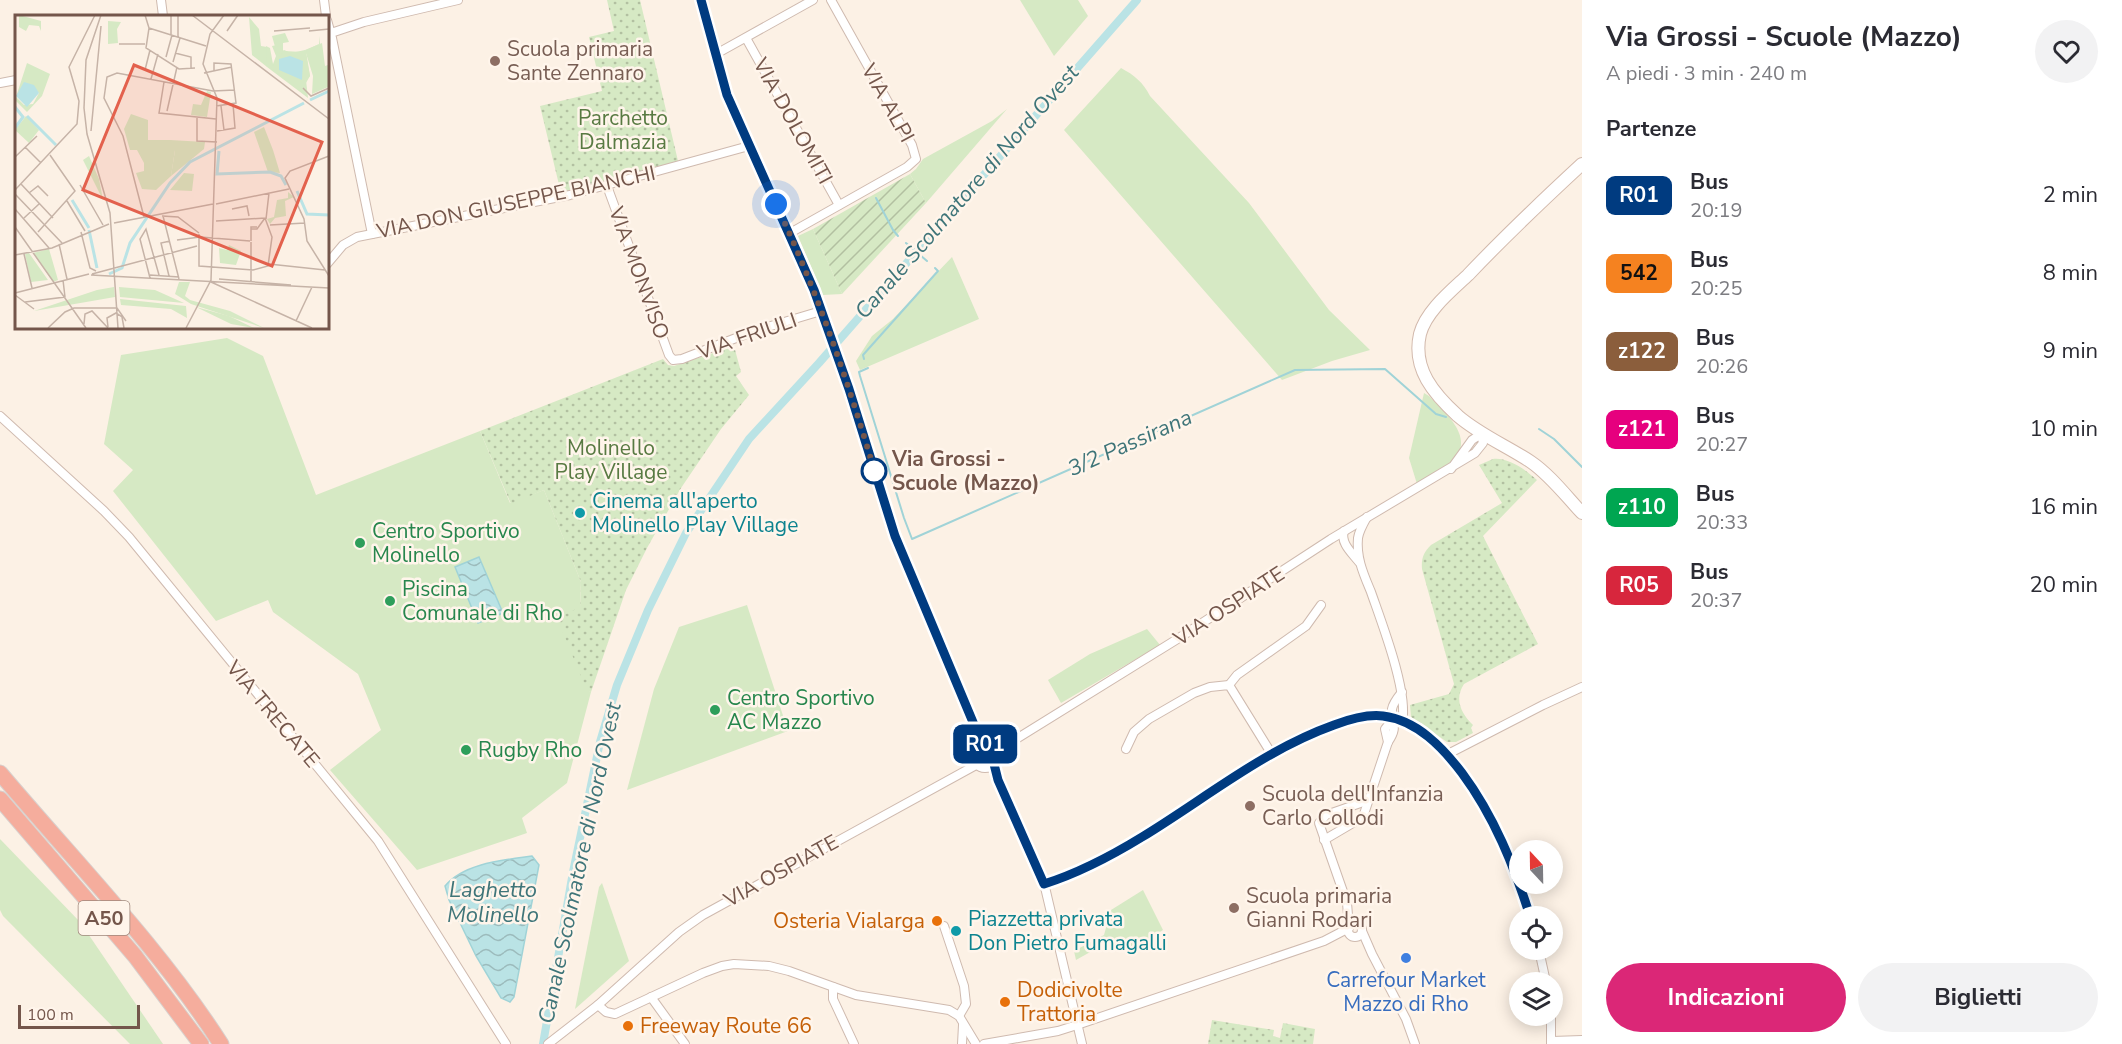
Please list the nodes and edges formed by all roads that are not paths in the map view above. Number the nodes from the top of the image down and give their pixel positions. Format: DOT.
graph roads {
  1 [pos="161,0"];
  2 [pos="324,0"];
  3 [pos="458,0"];
  4 [pos="701,0"];
  5 [pos="813,0"];
  6 [pos="831,0"];
  7 [pos="163,15"];
  8 [pos="326,15"];
  9 [pos="329,33"];
  10 [pos="746,38"];
  11 [pos="716,54"];
  12 [pos="15,80"];
  13 [pos="0,83"];
  14 [pos="749,146"];
  15 [pos="1582,164"];
  16 [pos="607,186"];
  17 [pos="839,205"];
  18 [pos="790,233"];
  19 [pos="372,234"];
  20 [pos="328,263"];
  21 [pos="822,311"];
  22 [pos="673,360"];
  23 [pos="0,416"];
  24 [pos="1481,434"];
  25 [pos="1582,513"];
  26 [pos="1367,517"];
  27 [pos="1344,531"];
  28 [pos="1358,550"];
  29 [pos="1360,563"];
  30 [pos="1321,605"];
  31 [pos="1229,685"];
  32 [pos="1582,687"];
  33 [pos="1402,692"];
  34 [pos="1394,704"];
  35 [pos="1377,716"];
  36 [pos="1402,722"];
  37 [pos="1390,738"];
  38 [pos="982,745"];
  39 [pos="1126,749"];
  40 [pos="1271,753"];
  41 [pos="1448,754"];
  42 [pos="993,759"];
  43 [pos="976,765"];
  44 [pos="0,772"];
  45 [pos="0,799"];
  46 [pos="1369,800"];
  47 [pos="1324,840"];
  48 [pos="1044,884"];
  49 [pos="1347,903"];
  50 [pos="1526,906"];
  51 [pos="944,926"];
  52 [pos="1361,928"];
  53 [pos="1351,932"];
  54 [pos="1372,954"];
  55 [pos="833,987"];
  56 [pos="651,997"];
  57 [pos="601,1003"];
  58 [pos="961,1020"];
  59 [pos="1077,1025"];
  60 [pos="1551,1026"];
  61 [pos="1582,1040"];
  62 [pos="1551,1043"];
  63 [pos="201,1044"];
  64 [pos="220,1044"];
  65 [pos="506,1044"];
  66 [pos="548,1044"];
  67 [pos="685,1044"];
  68 [pos="854,1044"];
  69 [pos="962,1044"];
  70 [pos="976,1044"];
  71 [pos="984,1044"];
  72 [pos="1082,1044"];
  73 [pos="1415,1044"];
  1 -- 7 [label="street"];
  2 -- 8 [label="street"];
  3 -- 9 [label="street"];
  4 -- 11 [label="street"];
  5 -- 10 [label="street"];
  6 -- 17 [label="street, VIA ALPI"];
  9 -- 19 [label="street"];
  10 -- 11 [label="street"];
  10 -- 17 [label="street, VIA DOLOMITI"];
  11 -- 14 [label="street"];
  12 -- 13 [label="street"];
  14 -- 16 [label="street, VIA DON GIUSEPPE BIANCHI"];
  14 -- 18 [label="street"];
  15 -- 24 [label="street"];
  16 -- 19 [label="street, VIA DON GIUSEPPE BIANCHI"];
  16 -- 22 [label="street, VIA MONVISO"];
  17 -- 18 [label="street"];
  18 -- 21 [label="street"];
  19 -- 20 [label="street, VIA DON GIUSEPPE BIANCHI"];
  21 -- 22 [label="street, VIA FRIULI"];
  21 -- 38 [label="street"];
  23 -- 65 [label="street, VIA TRECATE"];
  24 -- 25 [label="street"];
  24 -- 26 [label="street, VIA OSPIATE"];
  26 -- 27 [label="street, VIA OSPIATE"];
  26 -- 28 [label="street"];
  27 -- 28 [label="street"];
  27 -- 29 [label="street"];
  27 -- 42 [label="street, VIA OSPIATE"];
  28 -- 29 [label="street"];
  29 -- 33 [label="street"];
  30 -- 31 [label="street"];
  31 -- 39 [label="street"];
  31 -- 40 [label="street"];
  32 -- 41 [label="street"];
  33 -- 34 [label="street"];
  33 -- 36 [label="street"];
  34 -- 35 [label="street"];
  34 -- 36 [label="street"];
  35 -- 36 [label="street"];
  35 -- 40 [label="street"];
  36 -- 37 [label="street"];
  36 -- 37 [label="street"];
  36 -- 41 [label="street"];
  37 -- 46 [label="street"];
  38 -- 42 [label="street"];
  38 -- 43 [label="street"];
  40 -- 48 [label="street"];
  41 -- 50 [label="street"];
  42 -- 43 [label="street"];
  42 -- 48 [label="street"];
  43 -- 57 [label="street, VIA OSPIATE"];
  44 -- 64 [label="highway, A50"];
  45 -- 63 [label="highway, A50"];
  46 -- 47 [label="street"];
  46 -- 47 [label="street"];
  47 -- 49 [label="street"];
  48 -- 59 [label="street"];
  49 -- 52 [label="street"];
  49 -- 53 [label="street"];
  51 -- 58 [label="street"];
  52 -- 53 [label="street"];
  52 -- 54 [label="street"];
  53 -- 54 [label="street"];
  53 -- 59 [label="street"];
  54 -- 73 [label="street"];
  55 -- 56 [label="street"];
  55 -- 58 [label="street"];
  55 -- 68 [label="street"];
  56 -- 57 [label="street"];
  56 -- 67 [label="street"];
  57 -- 66 [label="street, VIA OSPIATE"];
  58 -- 69 [label="street"];
  58 -- 70 [label="street"];
  59 -- 71 [label="street"];
  59 -- 72 [label="street"];
  60 -- 62 [label="street"];
  61 -- 62 [label="street"];
}
